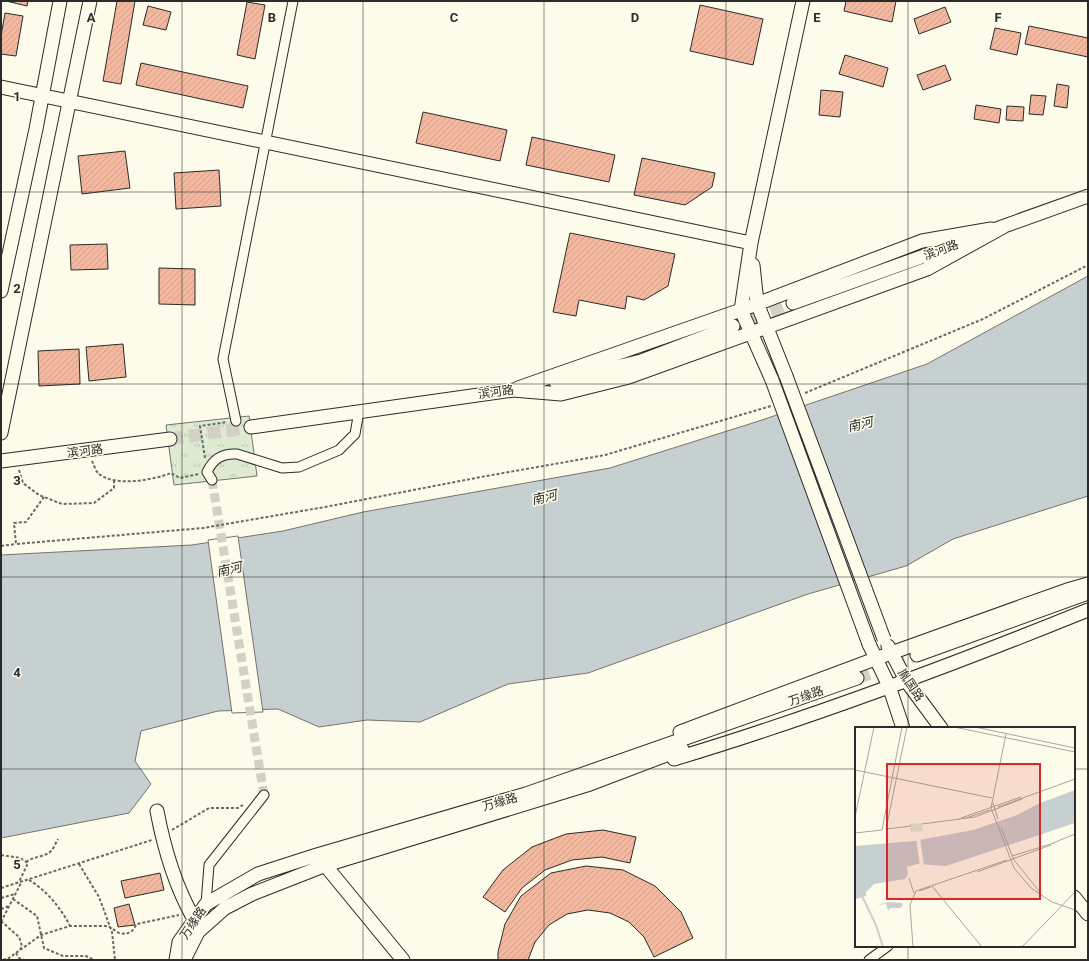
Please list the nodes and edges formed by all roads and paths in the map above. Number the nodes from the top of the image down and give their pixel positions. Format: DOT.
graph roads {
  1 [pos="60,1"];
  2 [pos="90,1"];
  3 [pos="293,1"];
  4 [pos="803,1"];
  5 [pos="1,87"];
  6 [pos="42,95"];
  7 [pos="69,101"];
  8 [pos="266,141"];
  9 [pos="1088,196"];
  10 [pos="1003,227"];
  11 [pos="751,243"];
  12 [pos="1088,265"];
  13 [pos="1,291"];
  14 [pos="757,303"];
  15 [pos="793,303"];
  16 [pos="741,310"];
  17 [pos="734,326"];
  18 [pos="766,327"];
  19 [pos="750,332"];
  20 [pos="513,390"];
  21 [pos="799,395"];
  22 [pos="777,404"];
  23 [pos="358,411"];
  24 [pos="236,421"];
  25 [pos="251,427"];
  26 [pos="1,433"];
  27 [pos="170,438"];
  28 [pos="85,451"];
  29 [pos="16,459"];
  30 [pos="1,461"];
  31 [pos="210,476"];
  32 [pos="114,481"];
  33 [pos="44,497"];
  34 [pos="16,544"];
  35 [pos="1,546"];
  36 [pos="1088,584"];
  37 [pos="1088,593"];
  38 [pos="1088,599"];
  39 [pos="1088,610"];
  40 [pos="891,653"];
  41 [pos="877,659"];
  42 [pos="907,682"];
  43 [pos="889,686"];
  44 [pos="903,727"];
  45 [pos="940,727"];
  46 [pos="568,780"];
  47 [pos="590,784"];
  48 [pos="264,795"];
  49 [pos="245,804"];
  50 [pos="157,811"];
  51 [pos="162,837"];
  52 [pos="58,839"];
  53 [pos="1,855"];
  54 [pos="317,855"];
  55 [pos="26,862"];
  56 [pos="79,864"];
  57 [pos="326,866"];
  58 [pos="29,880"];
  59 [pos="20,882"];
  60 [pos="1,888"];
  61 [pos="16,894"];
  62 [pos="1,898"];
  63 [pos="1075,898"];
  64 [pos="13,899"];
  65 [pos="206,904"];
  66 [pos="9,906"];
  67 [pos="1,909"];
  68 [pos="1075,911"];
  69 [pos="1088,914"];
  70 [pos="192,916"];
  71 [pos="1088,919"];
  72 [pos="1,921"];
  73 [pos="70,926"];
  74 [pos="108,926"];
  75 [pos="41,935"];
  76 [pos="887,947"];
  77 [pos="19,951"];
  78 [pos="1,952"];
  79 [pos="16,953"];
  80 [pos="2,960"];
  81 [pos="24,960"];
  82 [pos="94,960"];
  83 [pos="116,960"];
  84 [pos="176,960"];
  85 [pos="184,960"];
  86 [pos="403,960"];
  87 [pos="870,960"];
  1 -- 6 [label="main road"];
  2 -- 7 [label="main road"];
  3 -- 8 [label="street"];
  4 -- 11 [label="main road"];
  5 -- 6 [label="main road"];
  6 -- 7 [label="main road"];
  6 -- 13 [label="main road"];
  7 -- 8 [label="main road"];
  7 -- 26 [label="main road"];
  8 -- 11 [label="main road"];
  8 -- 24 [label="street"];
  9 -- 10 [label="main road, 滨河路"];
  10 -- 14 [label="main road"];
  10 -- 15 [label="main road, 滨河路"];
  10 -- 18 [label="main road"];
  11 -- 14 [label="main road, 胤国路"];
  11 -- 16 [label="main road"];
  12 -- 21 [label="path"];
  14 -- 16 [label="main road"];
  14 -- 18 [label="main road, 胤国路"];
  16 -- 19 [label="main road, 胤国路"];
  16 -- 20 [label="main road"];
  17 -- 20 [label="main road, 滨河路"];
  18 -- 19 [label="main road"];
  18 -- 40 [label="main road, 胤国路, bridge"];
  19 -- 20 [label="main road"];
  19 -- 41 [label="main road, 胤国路, bridge"];
  20 -- 23 [label="main road, 滨河路"];
  22 -- 34 [label="path"];
  23 -- 25 [label="main road, 滨河路"];
  23 -- 31 [label="street"];
  24 -- 31 [label="path"];
  27 -- 28 [label="main road, 滨河路"];
  28 -- 29 [label="main road, 滨河路"];
  28 -- 32 [label="path"];
  29 -- 30 [label="main road, 滨河路"];
  29 -- 33 [label="path"];
  31 -- 32 [label="path"];
  32 -- 33 [label="path"];
  33 -- 34 [label="path"];
  34 -- 35 [label="path"];
  36 -- 40 [label="main road"];
  37 -- 38 [label="main road"];
  39 -- 42 [label="main road"];
  40 -- 41 [label="main road"];
  40 -- 42 [label="main road, 胤国路"];
  41 -- 43 [label="main road, 胤国路"];
  41 -- 46 [label="main road"];
  42 -- 43 [label="main road"];
  42 -- 45 [label="main road, 胤国路"];
  43 -- 44 [label="main road, 胤国路"];
  43 -- 47 [label="main road"];
  46 -- 47 [label="main road, 万缘路"];
  46 -- 54 [label="main road, 万缘路"];
  47 -- 57 [label="main road, 万缘路"];
  48 -- 65 [label="street"];
  49 -- 51 [label="path"];
  50 -- 51 [label="main road"];
  51 -- 56 [label="path"];
  51 -- 70 [label="main road"];
  52 -- 55 [label="path"];
  53 -- 55 [label="path"];
  54 -- 57 [label="main road"];
  54 -- 65 [label="main road, 万缘路"];
  55 -- 59 [label="path"];
  56 -- 58 [label="path"];
  56 -- 74 [label="path"];
  57 -- 85 [label="main road, 万缘路"];
  57 -- 86 [label="main road"];
  58 -- 59 [label="path"];
  58 -- 73 [label="path"];
  59 -- 60 [label="path"];
  59 -- 61 [label="path"];
  61 -- 62 [label="path"];
  61 -- 64 [label="path"];
  63 -- 69 [label="main road"];
  64 -- 66 [label="path"];
  64 -- 75 [label="path"];
  65 -- 70 [label="main road, 万缘路"];
  66 -- 67 [label="path"];
  66 -- 72 [label="path"];
  68 -- 71 [label="main road"];
  70 -- 74 [label="path"];
  70 -- 84 [label="main road, 万缘路"];
  72 -- 77 [label="path"];
  73 -- 74 [label="path"];
  73 -- 75 [label="path"];
  74 -- 83 [label="path"];
  75 -- 77 [label="path"];
  75 -- 82 [label="path"];
  76 -- 87 [label="street"];
  77 -- 79 [label="path"];
  78 -- 80 [label="path"];
  79 -- 80 [label="path"];
  79 -- 81 [label="path"];
}
